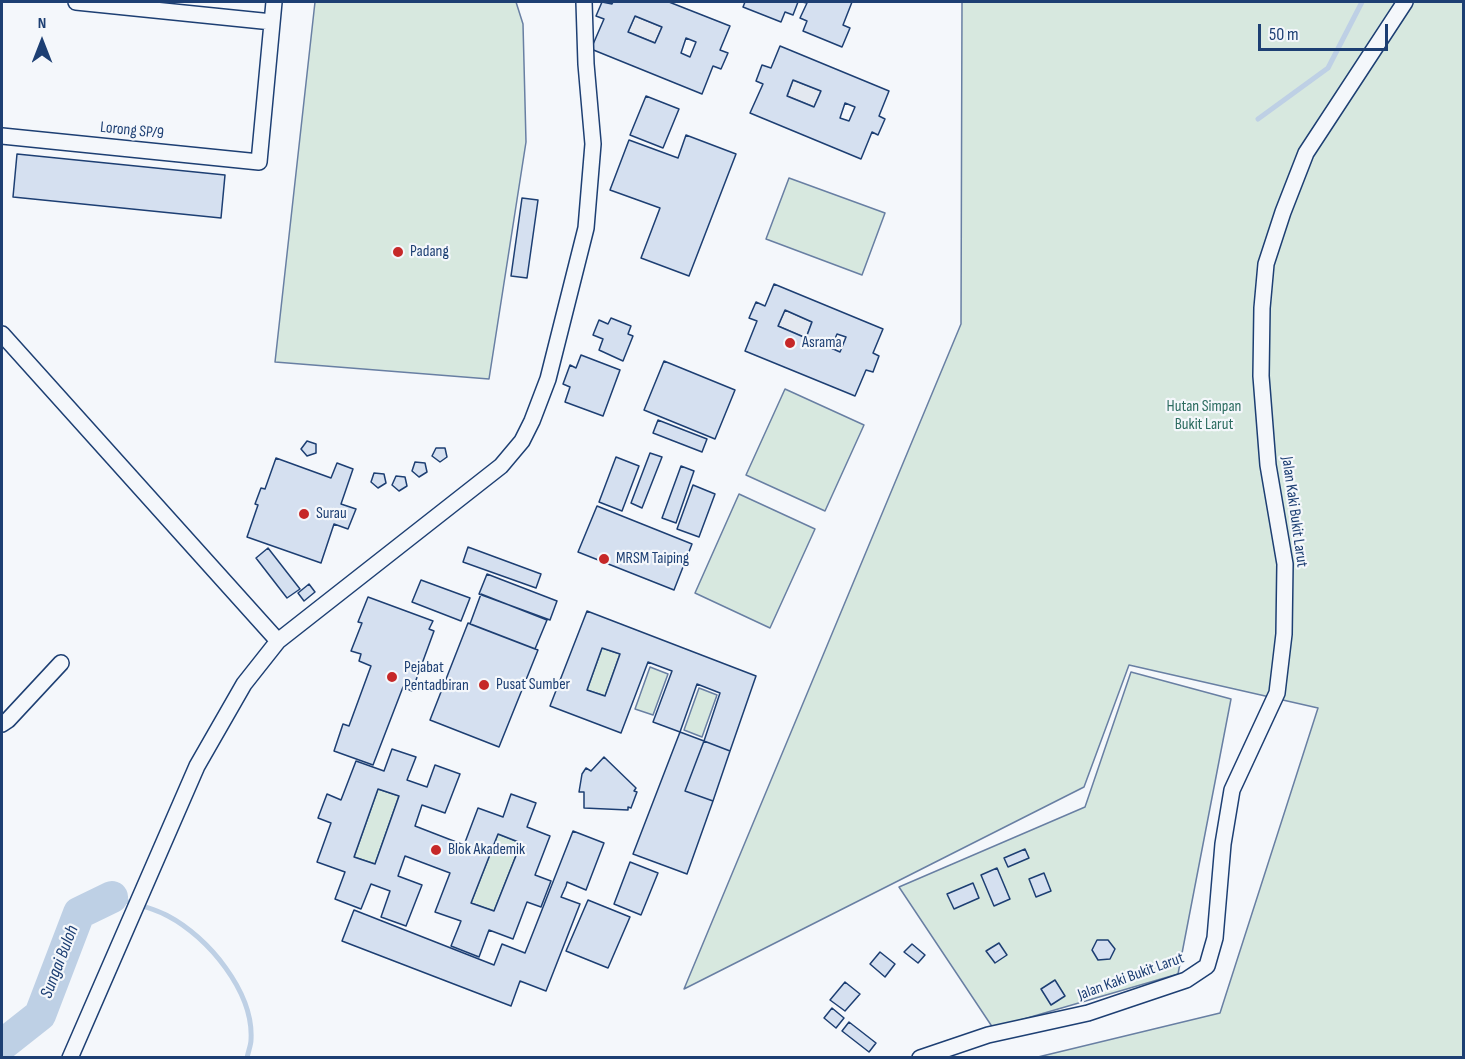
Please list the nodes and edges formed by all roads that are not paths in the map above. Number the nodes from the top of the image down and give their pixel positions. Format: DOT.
graph roads {
  1 [pos="76,2"];
  2 [pos="274,2"];
  3 [pos="584,2"];
  4 [pos="1405,2"];
  5 [pos="272,22"];
  6 [pos="2,136"];
  7 [pos="2,334"];
  8 [pos="278,641"];
  9 [pos="61,663"];
  10 [pos="2,724"];
  11 [pos="70,1058"];
  12 [pos="920,1058"];
  1 -- 5 [label="street"];
  2 -- 5 [label="street"];
  3 -- 8 [label="street"];
  4 -- 12 [label="street, Jalan Kaki Bukit Larut"];
  5 -- 6 [label="street, Lorong SP/9"];
  7 -- 8 [label="street"];
  8 -- 11 [label="street"];
  9 -- 10 [label="street"];
}
